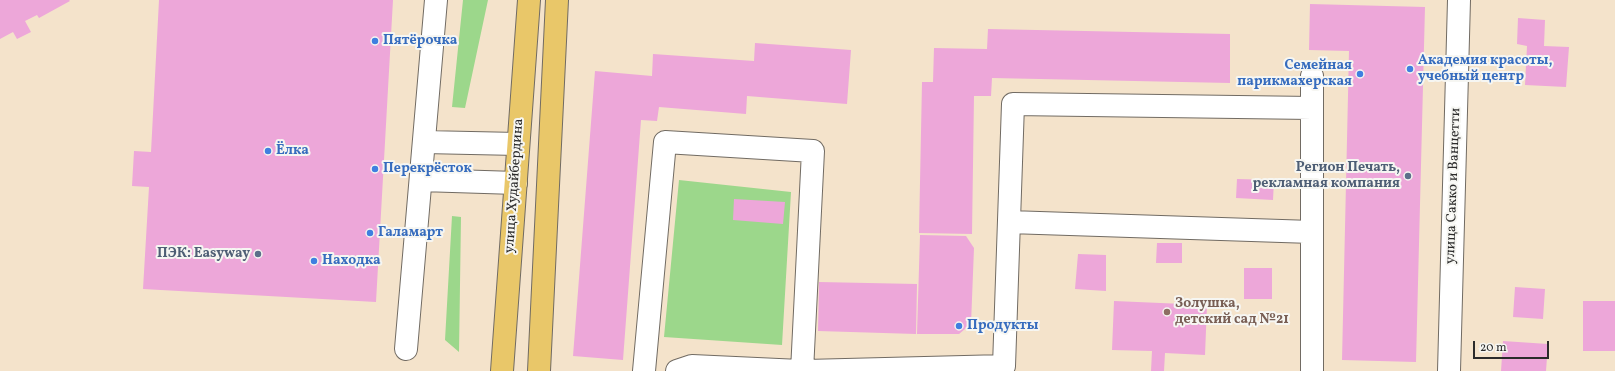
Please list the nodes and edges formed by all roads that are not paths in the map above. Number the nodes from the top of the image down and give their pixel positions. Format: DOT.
graph roads {
  1 [pos="436,0"];
  2 [pos="528,0"];
  3 [pos="557,0"];
  4 [pos="1459,0"];
  5 [pos="1312,76"];
  6 [pos="1312,108"];
  7 [pos="424,142"];
  8 [pos="518,144"];
  9 [pos="421,180"];
  10 [pos="516,183"];
  11 [pos="1009,222"];
  12 [pos="1312,232"];
  13 [pos="406,349"];
  14 [pos="502,371"];
  15 [pos="539,371"];
  16 [pos="644,371"];
  17 [pos="677,371"];
  18 [pos="801,371"];
  19 [pos="806,371"];
  20 [pos="1312,371"];
  21 [pos="1449,371"];
  1 -- 7 [label="street"];
  2 -- 8 [label="main road, улица Худайбердина"];
  3 -- 15 [label="main road"];
  4 -- 21 [label="street, улица Сакко и Ванцетти"];
  5 -- 6 [label="street"];
  6 -- 11 [label="street"];
  6 -- 12 [label="street"];
  7 -- 8 [label="street"];
  7 -- 9 [label="street"];
  8 -- 10 [label="main road, улица Худайбердина"];
  9 -- 10 [label="street"];
  9 -- 13 [label="street"];
  10 -- 14 [label="main road, улица Худайбердина"];
  11 -- 12 [label="street"];
  11 -- 19 [label="street"];
  12 -- 20 [label="street"];
  16 -- 18 [label="street"];
  17 -- 18 [label="street"];
}
